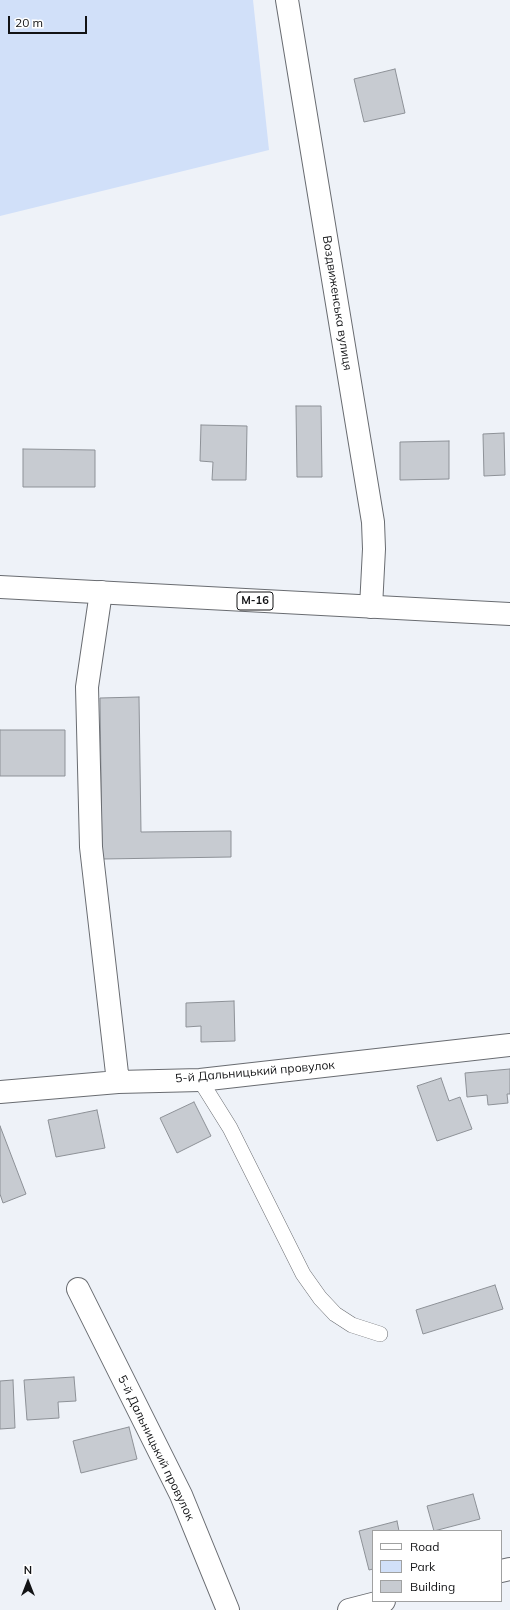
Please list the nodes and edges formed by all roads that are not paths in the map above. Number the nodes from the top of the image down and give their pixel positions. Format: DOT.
graph roads {
  1 [pos="288,0"];
  2 [pos="0,587"];
  3 [pos="101,592"];
  4 [pos="371,607"];
  5 [pos="510,614"];
  6 [pos="510,1045"];
  7 [pos="200,1080"];
  8 [pos="118,1082"];
  9 [pos="0,1092"];
  10 [pos="78,1289"];
  11 [pos="380,1334"];
  12 [pos="380,1602"];
  13 [pos="228,1610"];
  14 [pos="349,1610"];
  1 -- 4 [label="main road, Воздвиженська вулиця"];
  2 -- 3 [label="main road, М-16"];
  3 -- 4 [label="main road, М-16"];
  3 -- 8 [label="main road"];
  4 -- 5 [label="main road, М-16"];
  6 -- 7 [label="main road, 5-й Дальницький провулок"];
  7 -- 8 [label="main road, 5-й Дальницький провулок"];
  7 -- 11 [label="lane"];
  8 -- 9 [label="main road, 5-й Дальницький провулок"];
  10 -- 13 [label="main road, 5-й Дальницький провулок"];
  12 -- 14 [label="main road"];
}
